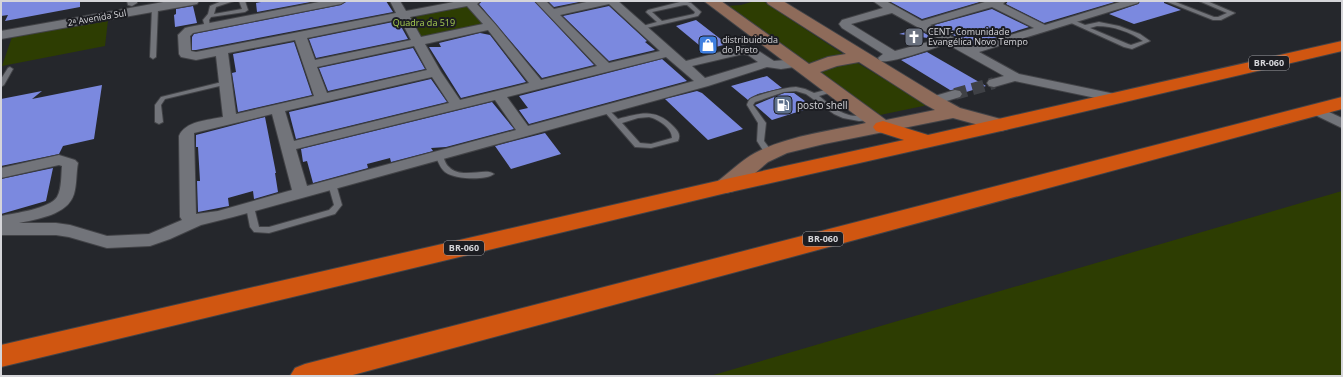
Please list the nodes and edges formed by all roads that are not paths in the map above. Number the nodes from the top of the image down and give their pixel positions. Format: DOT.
graph roads {
  1 [pos="192,1"];
  2 [pos="227,1"];
  3 [pos="242,1"];
  4 [pos="338,1"];
  5 [pos="395,1"];
  6 [pos="540,1"];
  7 [pos="606,1"];
  8 [pos="612,1"];
  9 [pos="711,1"];
  10 [pos="717,1"];
  11 [pos="736,1"];
  12 [pos="774,1"];
  13 [pos="878,1"];
  14 [pos="1094,1"];
  15 [pos="1134,1"];
  16 [pos="1171,1"];
  17 [pos="1202,1"];
  18 [pos="132,2"];
  19 [pos="472,2"];
  20 [pos="996,2"];
  21 [pos="151,4"];
  22 [pos="1111,8"];
  23 [pos="894,9"];
  24 [pos="552,13"];
  25 [pos="246,15"];
  26 [pos="403,15"];
  27 [pos="208,21"];
  28 [pos="1071,21"];
  29 [pos="661,23"];
  30 [pos="39,24"];
  31 [pos="922,24"];
  32 [pos="491,26"];
  33 [pos="642,27"];
  34 [pos="1086,27"];
  35 [pos="1045,29"];
  36 [pos="4,33"];
  37 [pos="300,36"];
  38 [pos="863,37"];
  39 [pos="950,40"];
  40 [pos="419,42"];
  41 [pos="840,43"];
  42 [pos="1342,46"];
  43 [pos="222,51"];
  44 [pos="670,52"];
  45 [pos="971,52"];
  46 [pos="894,56"];
  47 [pos="153,57"];
  48 [pos="866,59"];
  49 [pos="767,63"];
  50 [pos="683,65"];
  51 [pos="310,66"];
  52 [pos="605,67"];
  53 [pos="802,67"];
  54 [pos="10,69"];
  55 [pos="435,72"];
  56 [pos="1015,77"];
  57 [pos="3,78"];
  58 [pos="702,82"];
  59 [pos="226,83"];
  60 [pos="994,83"];
  61 [pos="537,84"];
  62 [pos="1,85"];
  63 [pos="833,90"];
  64 [pos="498,94"];
  65 [pos="812,96"];
  66 [pos="1115,98"];
  67 [pos="322,99"];
  68 [pos="954,103"];
  69 [pos="1342,103"];
  70 [pos="457,105"];
  71 [pos="277,108"];
  72 [pos="605,109"];
  73 [pos="1316,110"];
  74 [pos="230,119"];
  75 [pos="159,122"];
  76 [pos="617,122"];
  77 [pos="876,123"];
  78 [pos="1342,124"];
  79 [pos="1001,125"];
  80 [pos="524,131"];
  81 [pos="928,142"];
  82 [pos="288,147"];
  83 [pos="769,153"];
  84 [pos="439,155"];
  85 [pos="1,172"];
  86 [pos="490,174"];
  87 [pos="332,184"];
  88 [pos="726,186"];
  89 [pos="301,193"];
  90 [pos="250,207"];
  91 [pos="199,219"];
  92 [pos="1,222"];
  93 [pos="1,229"];
  94 [pos="1,356"];
  95 [pos="305,376"];
  1 -- 21 [label="street, 2ᵃ Avenida Sul"];
  2 -- 27 [label="lane"];
  3 -- 25 [label="lane"];
  4 -- 25 [label="street"];
  5 -- 26 [label="street"];
  6 -- 24 [label="street"];
  7 -- 24 [label="street"];
  8 -- 33 [label="street"];
  9 -- 53 [label="main road"];
  10 -- 11 [label="main road"];
  12 -- 41 [label="main road"];
  13 -- 23 [label="street"];
  14 -- 22 [label="street"];
  15 -- 22 [label="street"];
  16 -- 17 [label="lane"];
  18 -- 21 [label="street, 2ᵃ Avenida Sul"];
  18 -- 30 [label="street, 2ᵃ Avenida Sul"];
  19 -- 26 [label="street"];
  19 -- 32 [label="street"];
  20 -- 31 [label="street"];
  20 -- 35 [label="street"];
  21 -- 30 [label="street, 2ᵃ Avenida Sul"];
  21 -- 47 [label="lane"];
  22 -- 28 [label="street"];
  23 -- 31 [label="street"];
  23 -- 38 [label="street"];
  24 -- 52 [label="street"];
  25 -- 27 [label="street"];
  26 -- 37 [label="street"];
  26 -- 40 [label="street"];
  27 -- 43 [label="street"];
  28 -- 34 [label="lane"];
  28 -- 35 [label="street"];
  29 -- 29 [label="lane"];
  29 -- 33 [label="lane"];
  30 -- 36 [label="street, 2ᵃ Avenida Sul"];
  31 -- 39 [label="street"];
  32 -- 40 [label="street"];
  32 -- 61 [label="street"];
  33 -- 44 [label="street"];
  34 -- 34 [label="lane"];
  35 -- 45 [label="street"];
  37 -- 43 [label="street"];
  37 -- 51 [label="street"];
  38 -- 41 [label="street"];
  38 -- 46 [label="street"];
  39 -- 45 [label="street"];
  39 -- 46 [label="street"];
  40 -- 51 [label="street"];
  40 -- 55 [label="street"];
  41 -- 48 [label="main road"];
  42 -- 66 [label="highway, BR-060"];
  43 -- 59 [label="street"];
  44 -- 50 [label="street"];
  44 -- 52 [label="street"];
  45 -- 56 [label="street"];
  46 -- 48 [label="street"];
  48 -- 53 [label="main road"];
  48 -- 68 [label="main road"];
  49 -- 50 [label="street"];
  49 -- 53 [label="street"];
  49 -- 58 [label="street"];
  50 -- 58 [label="street"];
  51 -- 67 [label="street"];
  52 -- 61 [label="street"];
  53 -- 63 [label="main road"];
  54 -- 57 [label="lane"];
  55 -- 67 [label="street"];
  55 -- 70 [label="street"];
  56 -- 60 [label="street"];
  56 -- 66 [label="street"];
  57 -- 62 [label="lane"];
  58 -- 72 [label="street"];
  59 -- 74 [label="street"];
  59 -- 75 [label="lane"];
  61 -- 64 [label="street"];
  63 -- 65 [label="lane"];
  63 -- 77 [label="main road"];
  64 -- 70 [label="street"];
  64 -- 80 [label="street"];
  65 -- 77 [label="lane"];
  65 -- 83 [label="lane"];
  66 -- 79 [label="highway, BR-060"];
  67 -- 71 [label="street"];
  68 -- 77 [label="main road"];
  68 -- 79 [label="main road"];
  69 -- 73 [label="highway, BR-060"];
  70 -- 82 [label="street"];
  71 -- 74 [label="street"];
  71 -- 82 [label="street"];
  72 -- 76 [label="lane"];
  72 -- 80 [label="street"];
  73 -- 78 [label="street"];
  73 -- 95 [label="highway, BR-060"];
  74 -- 91 [label="street"];
  76 -- 76 [label="lane"];
  77 -- 81 [label="highway"];
  77 -- 83 [label="main road"];
  79 -- 81 [label="highway, BR-060"];
  80 -- 84 [label="street"];
  81 -- 88 [label="highway, BR-060"];
  82 -- 89 [label="street"];
  83 -- 88 [label="main road"];
  84 -- 86 [label="lane"];
  84 -- 87 [label="street"];
  85 -- 92 [label="street"];
  87 -- 89 [label="street"];
  87 -- 90 [label="lane"];
  88 -- 94 [label="highway, BR-060"];
  89 -- 90 [label="street"];
  90 -- 91 [label="street"];
  91 -- 93 [label="street"];
}
